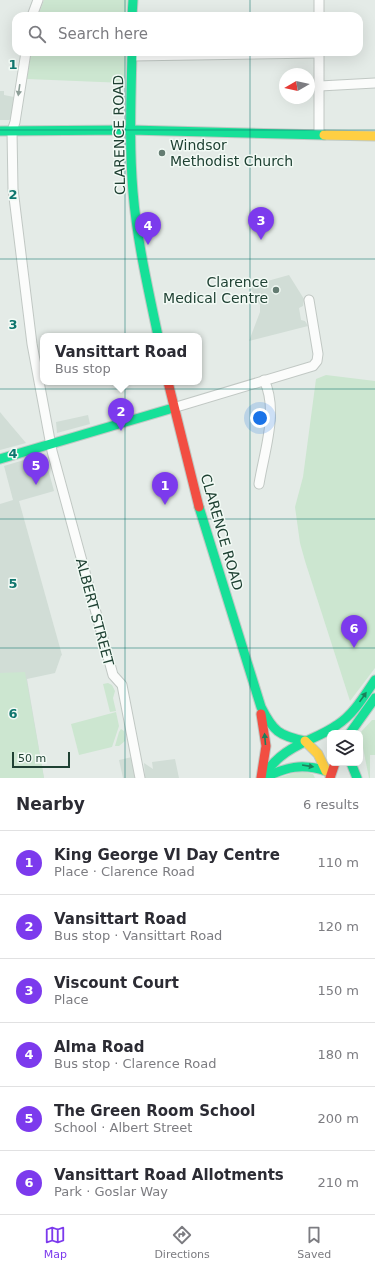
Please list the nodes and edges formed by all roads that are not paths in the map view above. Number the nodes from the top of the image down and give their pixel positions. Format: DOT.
graph roads {
  1 [pos="38,0"];
  2 [pos="133,0"];
  3 [pos="319,0"];
  4 [pos="34,12"];
  5 [pos="132,12"];
  6 [pos="319,12"];
  7 [pos="25,56"];
  8 [pos="132,56"];
  9 [pos="319,56"];
  10 [pos="375,83"];
  11 [pos="320,86"];
  12 [pos="130,130"];
  13 [pos="0,131"];
  14 [pos="12,131"];
  15 [pos="319,134"];
  16 [pos="375,136"];
  17 [pos="309,300"];
  18 [pos="157,333"];
  19 [pos="264,380"];
  20 [pos="169,385"];
  21 [pos="173,408"];
  22 [pos="50,444"];
  23 [pos="0,459"];
  24 [pos="259,484"];
  25 [pos="375,680"];
  26 [pos="255,687"];
  27 [pos="375,698"];
  28 [pos="352,730"];
  29 [pos="305,741"];
  30 [pos="331,766"];
  31 [pos="334,766"];
  32 [pos="352,766"];
  33 [pos="329,776"];
  34 [pos="140,778"];
  35 [pos="262,778"];
  36 [pos="357,778"];
  1 -- 4 [label="street"];
  2 -- 5 [label="street"];
  3 -- 6 [label="street"];
  7 -- 14 [label="street, ALBERT STREET, one-way"];
  8 -- 12 [label="street, CLARENCE ROAD"];
  9 -- 11 [label="street"];
  10 -- 11 [label="street"];
  11 -- 15 [label="street"];
  12 -- 14 [label="street"];
  12 -- 15 [label="street"];
  12 -- 18 [label="street, CLARENCE ROAD"];
  13 -- 14 [label="street"];
  14 -- 22 [label="street, ALBERT STREET"];
  15 -- 16 [label="street"];
  17 -- 19 [label="street"];
  19 -- 21 [label="street"];
  19 -- 24 [label="street"];
  20 -- 21 [label="street, CLARENCE ROAD"];
  21 -- 22 [label="street"];
  21 -- 26 [label="street, CLARENCE ROAD"];
  22 -- 23 [label="street"];
  22 -- 34 [label="street, ALBERT STREET"];
  29 -- 25 [label="street, one-way"];
  26 -- 29 [label="street, CLARENCE ROAD"];
  35 -- 26 [label="street, CLARENCE ROAD, one-way"];
  27 -- 28 [label="street"];
  29 -- 33 [label="street"];
  29 -- 35 [label="street"];
  30 -- 33 [label="street"];
  31 -- 33 [label="street"];
  32 -- 36 [label="street"];
  35 -- 33 [label="street, one-way"];
}
